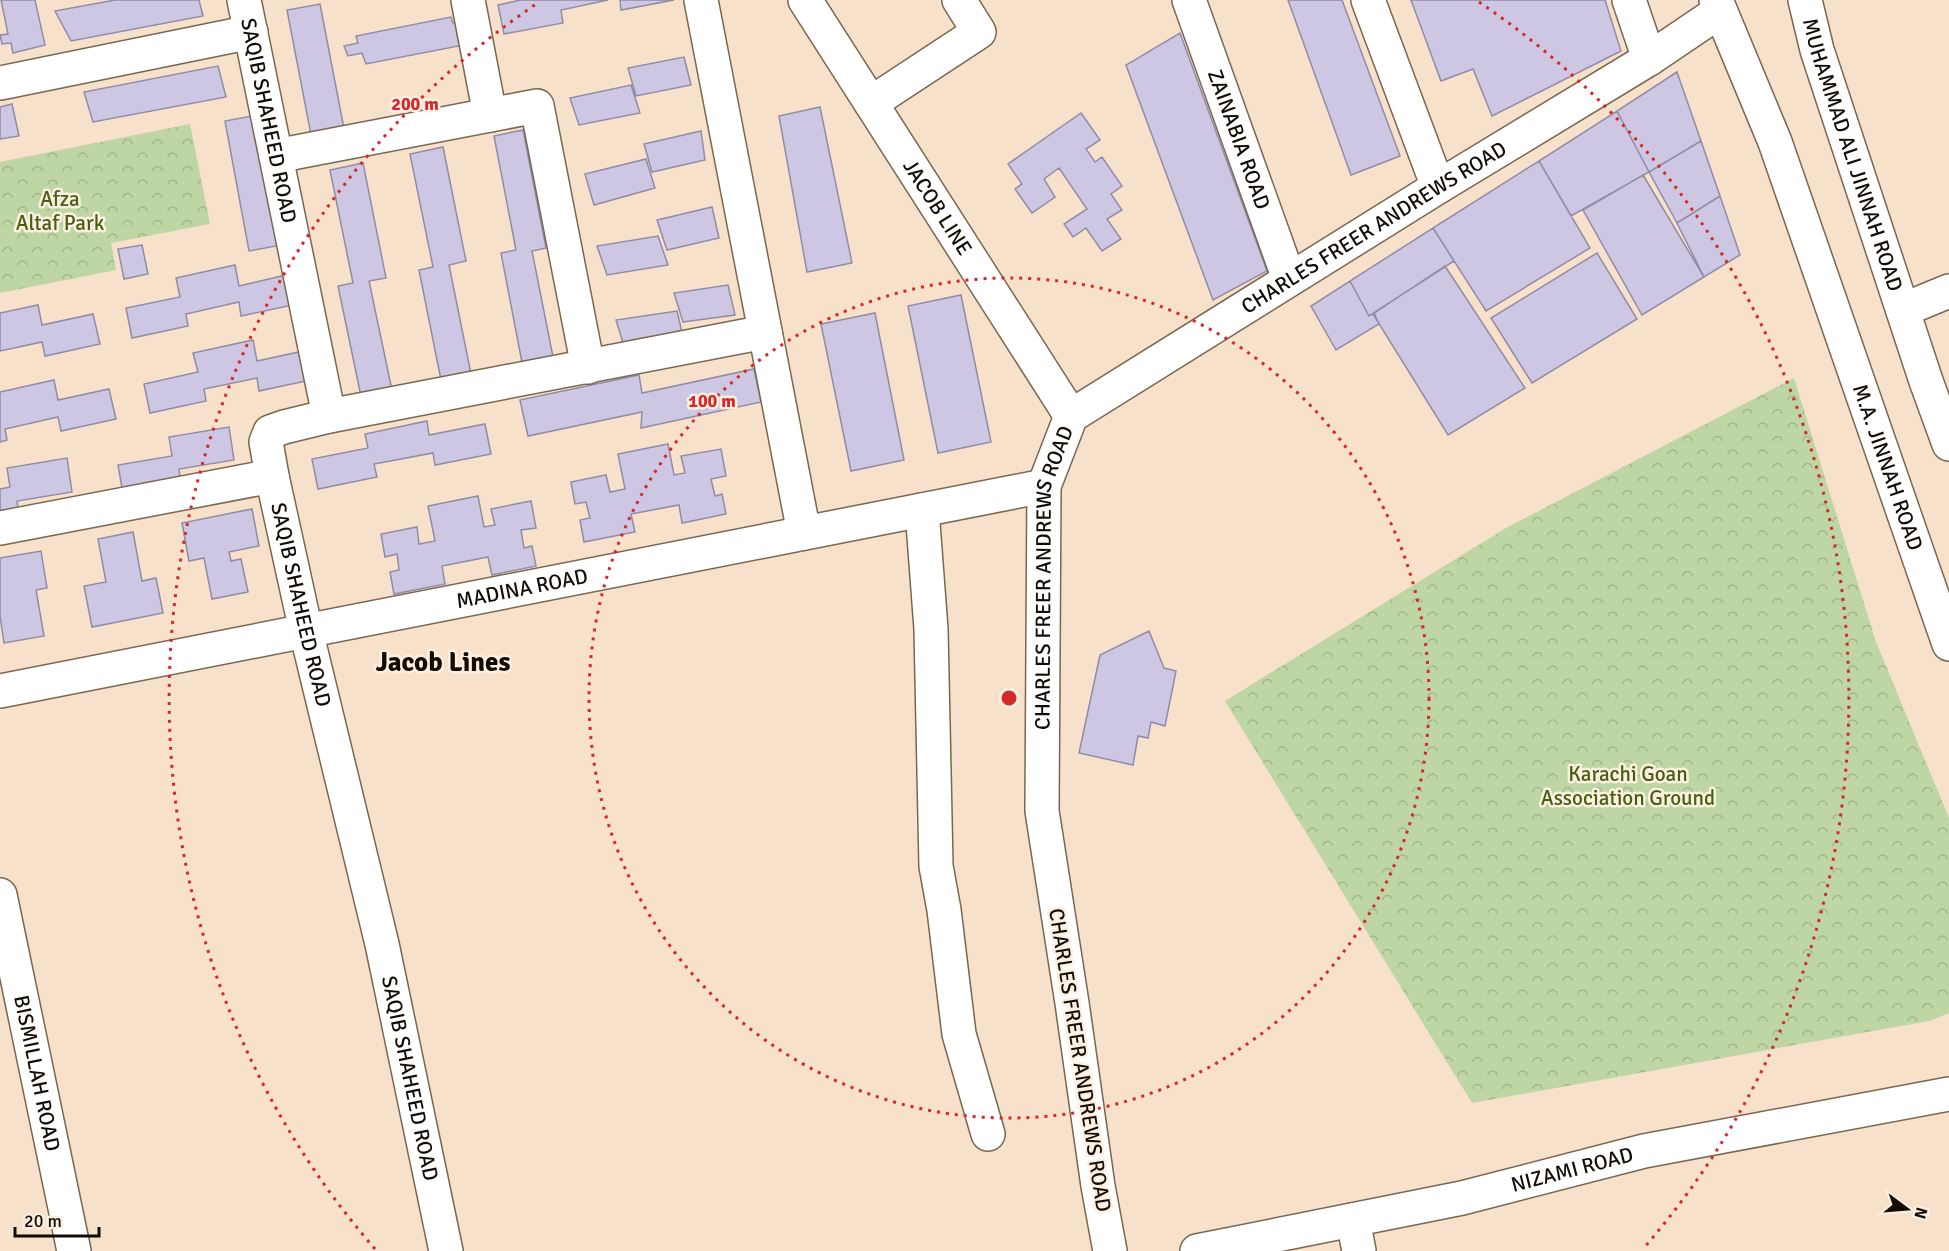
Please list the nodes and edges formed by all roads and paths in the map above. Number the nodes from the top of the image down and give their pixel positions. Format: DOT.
graph roads {
  1 [pos="245,0"];
  2 [pos="468,0"];
  3 [pos="701,0"];
  4 [pos="805,0"];
  5 [pos="959,0"];
  6 [pos="1189,0"];
  7 [pos="1368,0"];
  8 [pos="1629,0"];
  9 [pos="1805,0"];
  10 [pos="1718,6"];
  11 [pos="251,32"];
  12 [pos="1649,59"];
  13 [pos="0,83"];
  14 [pos="871,103"];
  15 [pos="490,115"];
  16 [pos="276,156"];
  17 [pos="1438,187"];
  18 [pos="1289,279"];
  19 [pos="1949,291"];
  20 [pos="1903,310"];
  21 [pos="765,332"];
  22 [pos="588,367"];
  23 [pos="329,416"];
  24 [pos="1071,416"];
  25 [pos="1949,444"];
  26 [pos="272,476"];
  27 [pos="1044,486"];
  28 [pos="922,510"];
  29 [pos="0,528"];
  30 [pos="804,533"];
  31 [pos="306,631"];
  32 [pos="1949,644"];
  33 [pos="0,691"];
  34 [pos="0,895"];
  35 [pos="1949,1094"];
  36 [pos="988,1134"];
  37 [pos="1356,1235"];
  38 [pos="74,1251"];
  39 [pos="446,1251"];
  40 [pos="1110,1251"];
  41 [pos="1197,1251"];
  1 -- 11 [label="main road, SAQIB SHAHEED ROAD"];
  2 -- 15 [label="main road"];
  3 -- 21 [label="main road"];
  4 -- 14 [label="main road, JACOB LINE"];
  5 -- 14 [label="main road"];
  6 -- 18 [label="main road, ZAINABIA ROAD"];
  7 -- 17 [label="main road"];
  8 -- 12 [label="main road"];
  9 -- 20 [label="main road, MUHAMMAD ALI JINNAH ROAD"];
  10 -- 12 [label="main road, CHARLES FREER ANDREWS ROAD"];
  10 -- 32 [label="main road, M.A. JINNAH ROAD"];
  11 -- 13 [label="main road"];
  11 -- 16 [label="main road, SAQIB SHAHEED ROAD"];
  12 -- 17 [label="main road, CHARLES FREER ANDREWS ROAD"];
  14 -- 24 [label="main road, JACOB LINE"];
  15 -- 16 [label="main road"];
  15 -- 22 [label="main road"];
  16 -- 23 [label="main road, SAQIB SHAHEED ROAD"];
  17 -- 18 [label="main road, CHARLES FREER ANDREWS ROAD"];
  18 -- 24 [label="main road, CHARLES FREER ANDREWS ROAD"];
  19 -- 20 [label="main road"];
  20 -- 25 [label="main road"];
  21 -- 22 [label="main road"];
  21 -- 30 [label="main road"];
  22 -- 23 [label="main road"];
  23 -- 26 [label="main road, SAQIB SHAHEED ROAD"];
  24 -- 27 [label="main road, CHARLES FREER ANDREWS ROAD"];
  26 -- 29 [label="main road"];
  26 -- 31 [label="main road, SAQIB SHAHEED ROAD"];
  27 -- 28 [label="main road, MADINA ROAD"];
  27 -- 40 [label="main road, CHARLES FREER ANDREWS ROAD"];
  28 -- 30 [label="main road, MADINA ROAD"];
  28 -- 36 [label="main road"];
  30 -- 31 [label="main road, MADINA ROAD"];
  31 -- 33 [label="main road, MADINA ROAD"];
  31 -- 39 [label="main road, SAQIB SHAHEED ROAD"];
  34 -- 38 [label="main road, BISMILLAH ROAD"];
  35 -- 37 [label="main road, NIZAMI ROAD"];
  37 -- 41 [label="main road, NIZAMI ROAD"];
}
